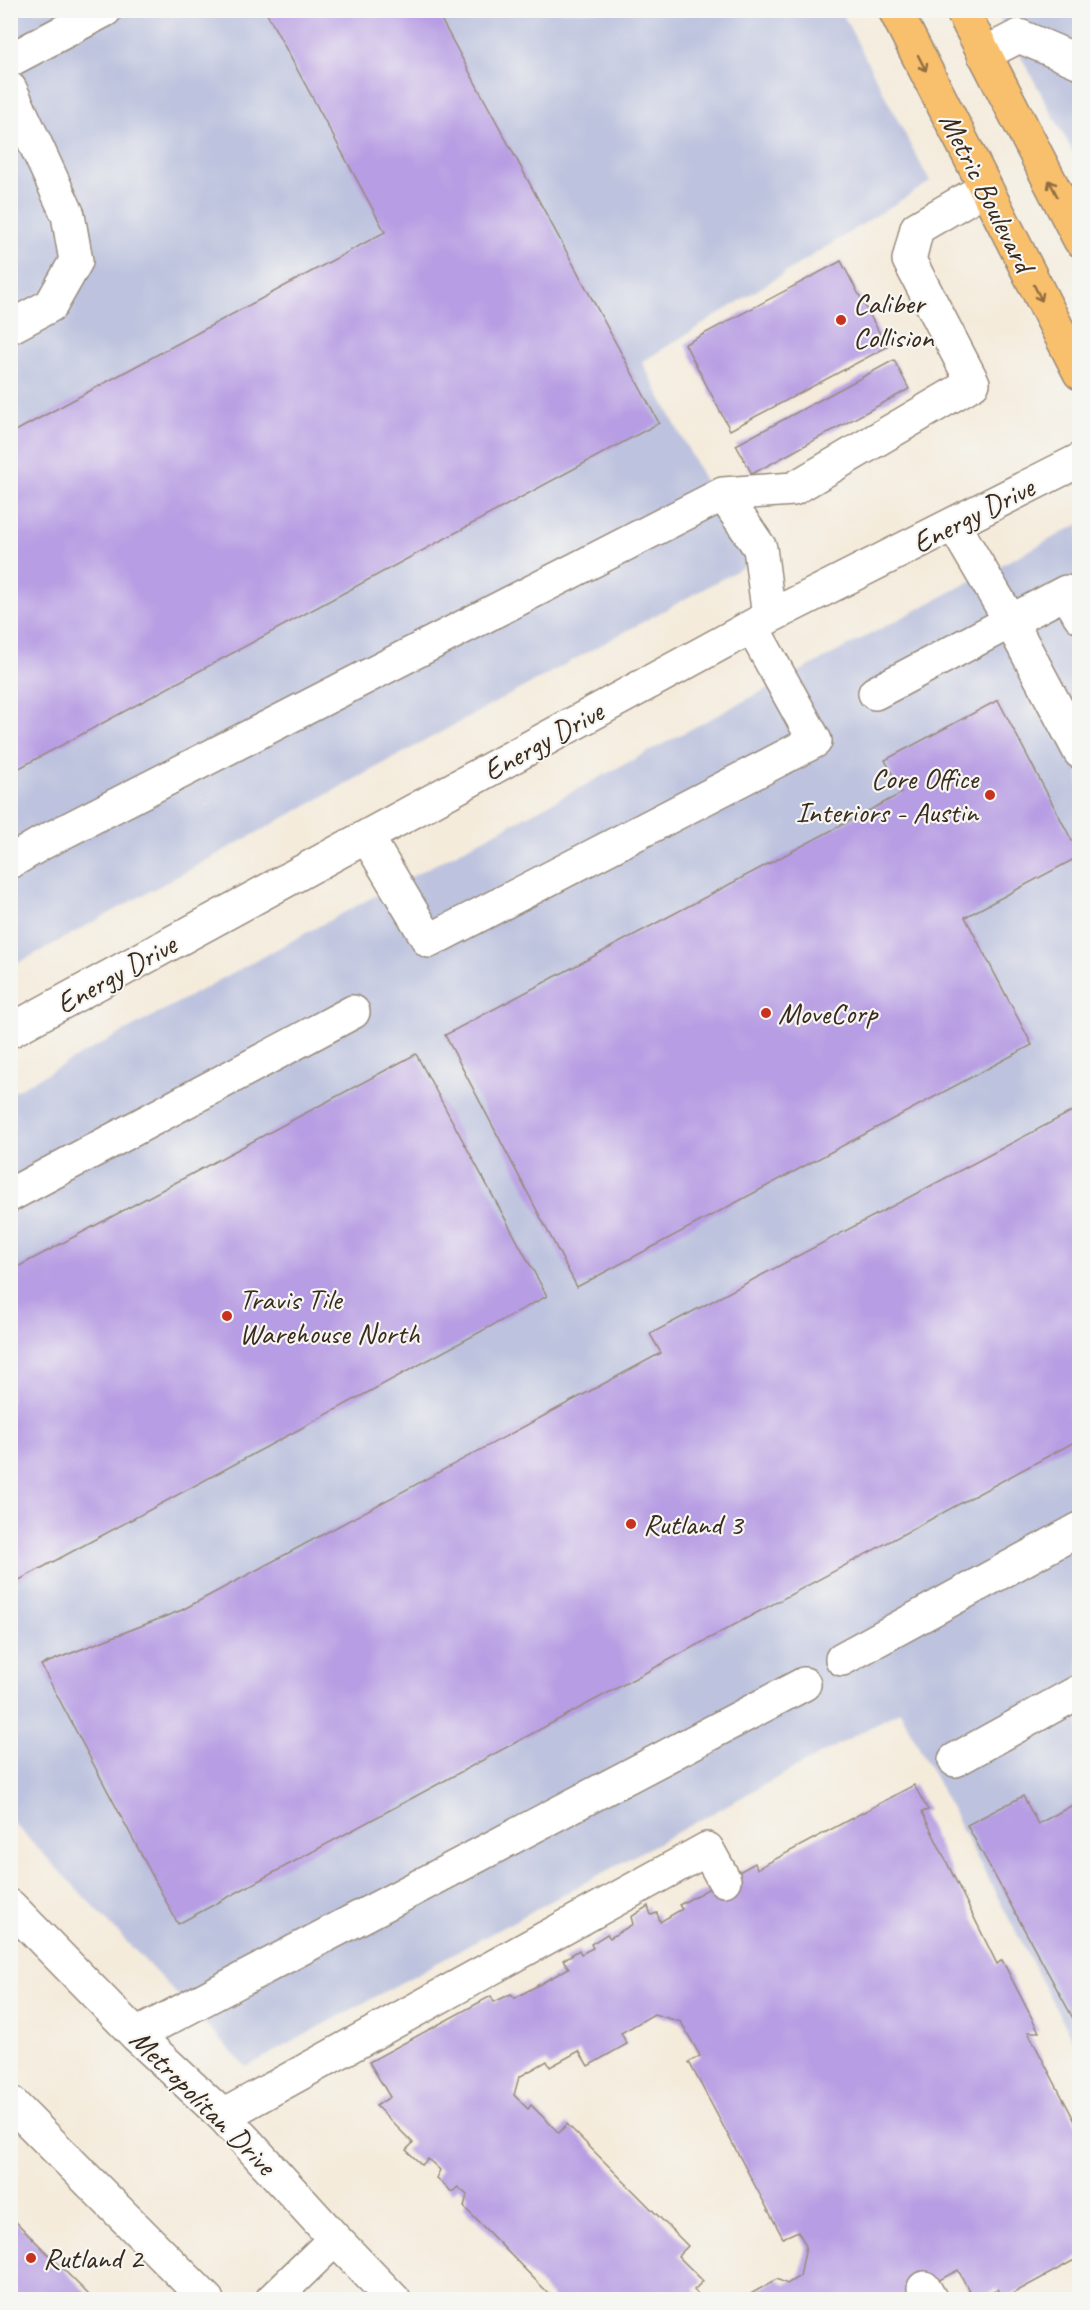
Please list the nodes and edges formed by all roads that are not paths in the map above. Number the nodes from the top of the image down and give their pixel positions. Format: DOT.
graph roads {
  1 [pos="105,10"];
  2 [pos="896,10"];
  3 [pos="962,10"];
  4 [pos="984,54"];
  5 [pos="10,60"];
  6 [pos="1080,62"];
  7 [pos="10,89"];
  8 [pos="984,189"];
  9 [pos="1080,240"];
  10 [pos="10,327"];
  11 [pos="1080,373"];
  12 [pos="1080,460"];
  13 [pos="723,494"];
  14 [pos="954,525"];
  15 [pos="1080,616"];
  16 [pos="761,622"];
  17 [pos="1011,622"];
  18 [pos="875,693"];
  19 [pos="1080,752"];
  20 [pos="367,837"];
  21 [pos="10,862"];
  22 [pos="353,1012"];
  23 [pos="10,1031"];
  24 [pos="10,1195"];
  25 [pos="1080,1529"];
  26 [pos="842,1659"];
  27 [pos="804,1684"];
  28 [pos="1080,1691"];
  29 [pos="955,1760"];
  30 [pos="724,1880"];
  31 [pos="10,1906"];
  32 [pos="136,2035"];
  33 [pos="10,2102"];
  34 [pos="223,2116"];
  35 [pos="335,2239"];
  36 [pos="207,2300"];
  37 [pos="272,2300"];
  38 [pos="394,2300"];
  1 -- 5 [label="street"];
  2 -- 8 [label="main road, Metric Boulevard, one-way"];
  3 -- 4 [label="main road, Metric Boulevard"];
  4 -- 6 [label="street"];
  9 -- 4 [label="main road, Metric Boulevard, one-way"];
  7 -- 10 [label="street"];
  8 -- 11 [label="main road, Metric Boulevard, one-way"];
  8 -- 13 [label="street"];
  12 -- 14 [label="street, Energy Drive"];
  13 -- 16 [label="street"];
  13 -- 21 [label="street"];
  14 -- 16 [label="street, Energy Drive"];
  14 -- 17 [label="street"];
  15 -- 17 [label="street"];
  16 -- 20 [label="street, Energy Drive"];
  16 -- 20 [label="street"];
  17 -- 18 [label="street"];
  17 -- 19 [label="street"];
  20 -- 23 [label="street, Energy Drive"];
  22 -- 24 [label="street"];
  25 -- 26 [label="street"];
  27 -- 32 [label="street"];
  28 -- 29 [label="street"];
  30 -- 34 [label="street"];
  31 -- 32 [label="street, Metropolitan Drive"];
  32 -- 34 [label="street, Metropolitan Drive"];
  33 -- 36 [label="street"];
  34 -- 35 [label="street, Metropolitan Drive"];
  35 -- 37 [label="street"];
  35 -- 38 [label="street, Metropolitan Drive"];
}
